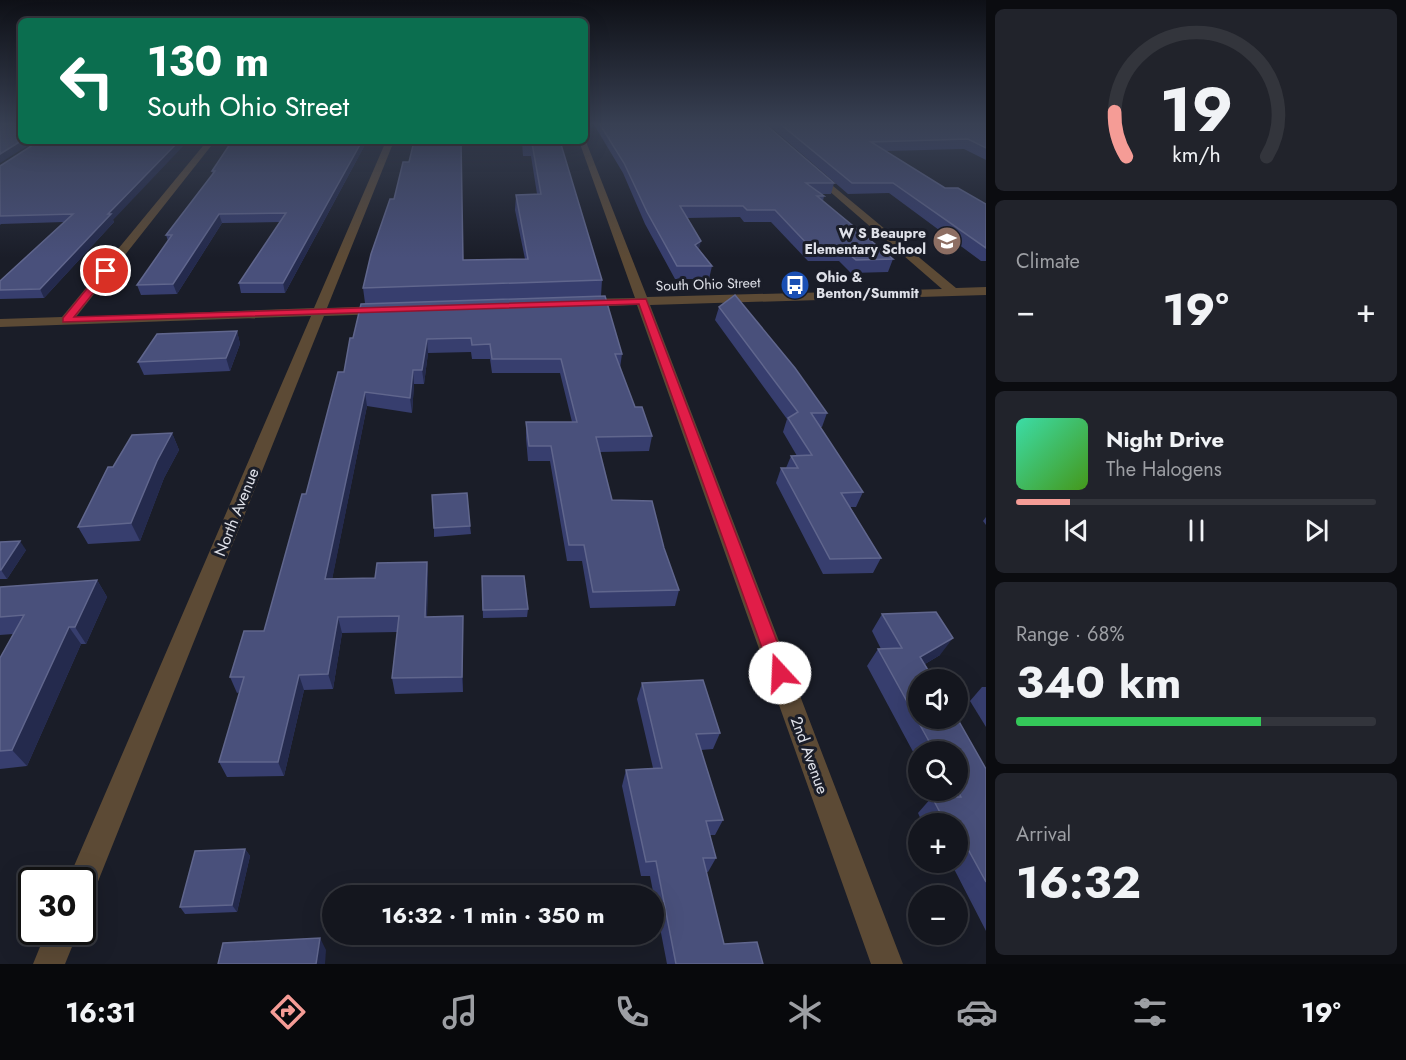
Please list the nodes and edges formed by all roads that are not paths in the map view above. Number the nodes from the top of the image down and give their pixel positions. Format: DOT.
graph roads {
  1 [pos="190,168"];
  2 [pos="379,168"];
  3 [pos="593,168"];
  4 [pos="810,169"];
  5 [pos="970,291"];
  6 [pos="986,291"];
  7 [pos="953,292"];
  8 [pos="643,301"];
  9 [pos="986,301"];
  10 [pos="564,304"];
  11 [pos="400,309"];
  12 [pos="319,312"];
  13 [pos="66,320"];
  14 [pos="0,322"];
  15 [pos="89,867"];
  16 [pos="57,945"];
  17 [pos="49,964"];
  18 [pos="887,964"];
  1 -- 13 [label="street"];
  2 -- 12 [label="street, North Avenue"];
  3 -- 8 [label="street, 2nd Avenue"];
  4 -- 7 [label="street"];
  5 -- 6 [label="street, South Ohio Street"];
  5 -- 7 [label="street, South Ohio Street"];
  5 -- 9 [label="street"];
  7 -- 8 [label="street, South Ohio Street"];
  8 -- 10 [label="street, South Ohio Street"];
  8 -- 18 [label="street, 2nd Avenue"];
  11 -- 12 [label="street"];
  12 -- 13 [label="street"];
  12 -- 15 [label="street, North Avenue"];
  13 -- 14 [label="street"];
  16 -- 17 [label="street"];
}
